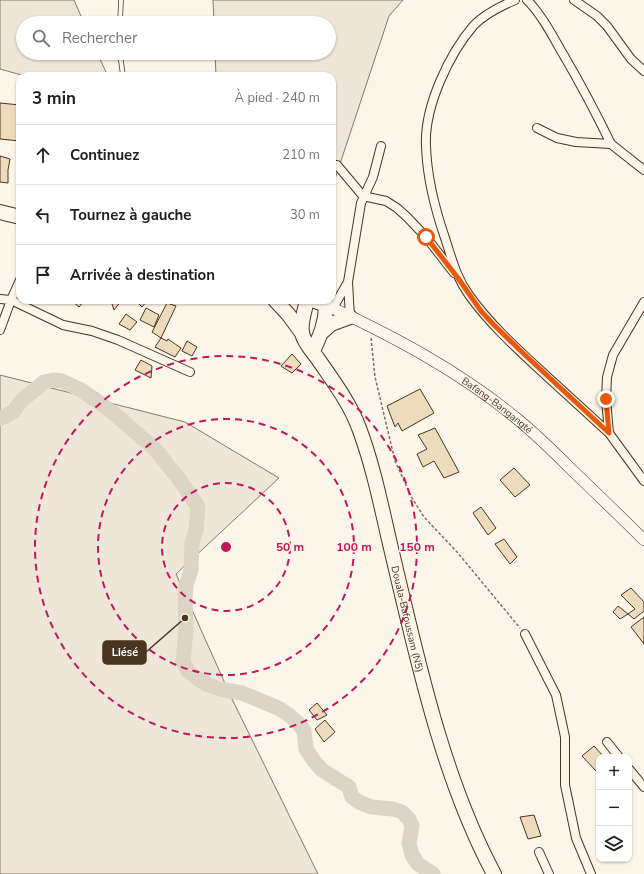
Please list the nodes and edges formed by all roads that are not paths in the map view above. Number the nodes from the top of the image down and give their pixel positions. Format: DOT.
graph roads {
  1 [pos="121,0"];
  2 [pos="515,0"];
  3 [pos="527,0"];
  4 [pos="574,0"];
  5 [pos="120,16"];
  6 [pos="121,60"];
  7 [pos="644,71"];
  8 [pos="123,72"];
  9 [pos="537,128"];
  10 [pos="611,144"];
  11 [pos="381,146"];
  12 [pos="336,165"];
  13 [pos="644,170"];
  14 [pos="364,196"];
  15 [pos="0,212"];
  16 [pos="16,216"];
  17 [pos="458,278"];
  18 [pos="348,282"];
  19 [pos="16,289"];
  20 [pos="336,298"];
  21 [pos="0,299"];
  22 [pos="11,300"];
  23 [pos="16,302"];
  24 [pos="644,302"];
  25 [pos="19,304"];
  26 [pos="279,304"];
  27 [pos="306,304"];
  28 [pos="322,304"];
  29 [pos="331,304"];
  30 [pos="329,307"];
  31 [pos="350,317"];
  32 [pos="0,330"];
  33 [pos="322,332"];
  34 [pos="302,333"];
  35 [pos="313,351"];
  36 [pos="190,372"];
  37 [pos="609,433"];
  38 [pos="644,481"];
  39 [pos="644,540"];
  40 [pos="526,634"];
  41 [pos="607,742"];
  42 [pos="617,754"];
  43 [pos="632,773"];
  44 [pos="644,787"];
  45 [pos="539,852"];
  46 [pos="494,874"];
  47 [pos="549,874"];
  48 [pos="591,874"];
  1 -- 5 [label="lane"];
  2 -- 17 [label="street"];
  3 -- 10 [label="street"];
  4 -- 7 [label="street"];
  6 -- 8 [label="lane"];
  9 -- 10 [label="street"];
  10 -- 13 [label="street"];
  11 -- 14 [label="street"];
  12 -- 14 [label="street"];
  14 -- 17 [label="street"];
  14 -- 18 [label="street"];
  15 -- 16 [label="highway"];
  17 -- 37 [label="street"];
  18 -- 20 [label="street"];
  18 -- 31 [label="street"];
  19 -- 22 [label="street"];
  21 -- 22 [label="street"];
  22 -- 23 [label="street"];
  22 -- 32 [label="street"];
  24 -- 37 [label="street"];
  25 -- 36 [label="street"];
  26 -- 34 [label="highway, Douala-Bafoussam (N5)"];
  27 -- 34 [label="highway"];
  28 -- 30 [label="highway"];
  29 -- 30 [label="street"];
  30 -- 31 [label="street, Bafang-Bangangté"];
  30 -- 33 [label="highway"];
  31 -- 33 [label="highway"];
  31 -- 39 [label="street, Bafang-Bangangté"];
  33 -- 35 [label="highway"];
  34 -- 35 [label="highway, Douala-Bafoussam (N5)"];
  35 -- 46 [label="highway, Douala-Bafoussam (N5)"];
  37 -- 38 [label="street"];
  40 -- 48 [label="street"];
  41 -- 42 [label="street"];
  43 -- 44 [label="street"];
  45 -- 47 [label="street"];
}
